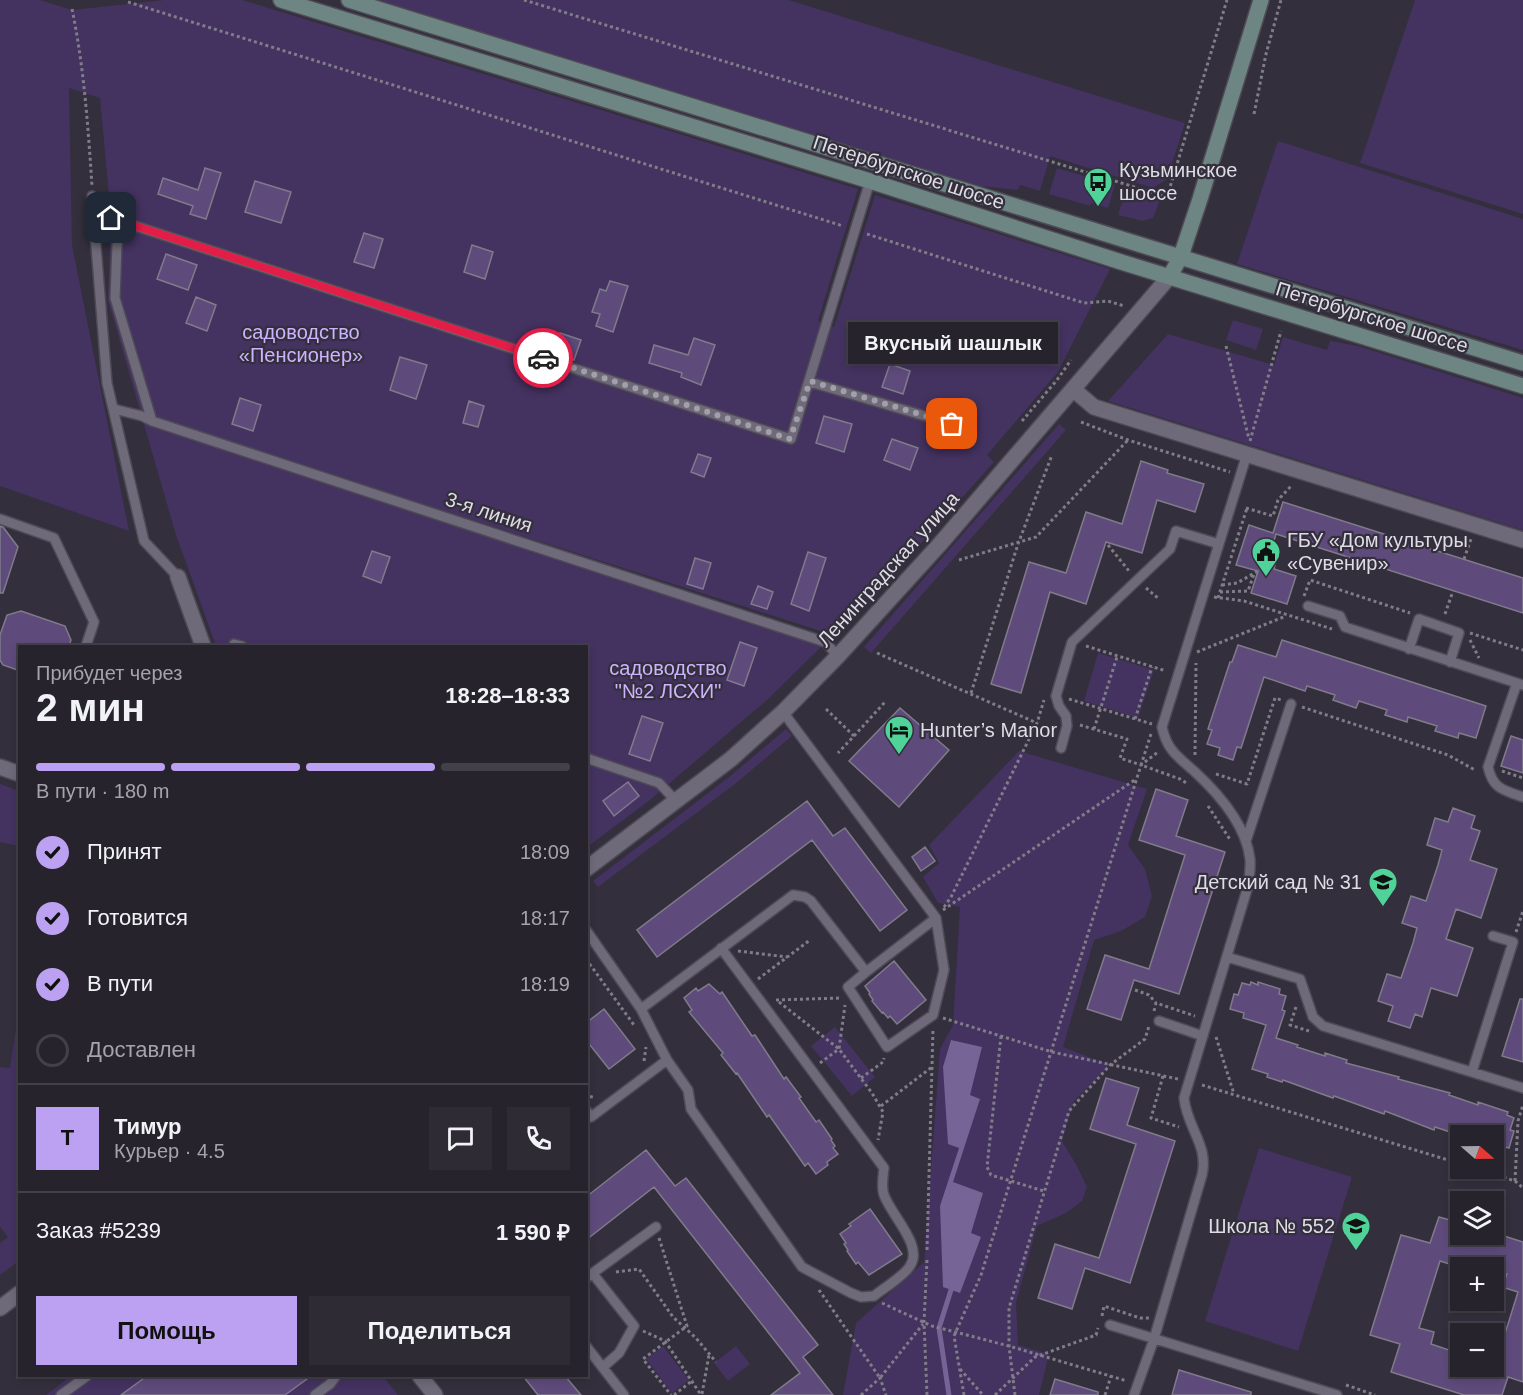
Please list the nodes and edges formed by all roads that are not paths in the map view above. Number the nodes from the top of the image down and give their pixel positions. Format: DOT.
graph roads {
  1 [pos="281,0"];
  2 [pos="350,0"];
  3 [pos="1261,0"];
  4 [pos="870,181"];
  5 [pos="92,196"];
  6 [pos="93,214"];
  7 [pos="123,222"];
  8 [pos="1180,256"];
  9 [pos="1170,276"];
  10 [pos="1523,363"];
  11 [pos="810,381"];
  12 [pos="1523,386"];
  13 [pos="1074,390"];
  14 [pos="114,409"];
  15 [pos="152,421"];
  16 [pos="952,424"];
  17 [pos="1248,447"];
  18 [pos="0,519"];
  19 [pos="1523,540"];
  20 [pos="1219,544"];
  21 [pos="178,577"];
  22 [pos="1304,604"];
  23 [pos="86,645"];
  24 [pos="203,645"];
  25 [pos="1409,649"];
  26 [pos="838,656"];
  27 [pos="1450,662"];
  28 [pos="1520,684"];
  29 [pos="1291,704"];
  30 [pos="783,712"];
  31 [pos="1061,748"];
  32 [pos="588,759"];
  33 [pos="0,767"];
  34 [pos="18,773"];
  35 [pos="1523,797"];
  36 [pos="676,801"];
  37 [pos="1246,841"];
  38 [pos="588,867"];
  39 [pos="936,918"];
  40 [pos="588,933"];
  41 [pos="1493,936"];
  42 [pos="722,948"];
  43 [pos="1227,957"];
  44 [pos="866,972"];
  45 [pos="641,1009"];
  46 [pos="1155,1021"];
  47 [pos="1203,1036"];
  48 [pos="667,1060"];
  49 [pos="1472,1072"];
  50 [pos="1523,1088"];
  51 [pos="588,1113"];
  52 [pos="656,1227"];
  53 [pos="590,1276"];
  54 [pos="18,1294"];
  55 [pos="0,1308"];
  56 [pos="1110,1325"];
  57 [pos="1154,1339"];
  58 [pos="588,1348"];
  59 [pos="603,1367"];
  60 [pos="83,1377"];
  61 [pos="335,1377"];
  62 [pos="421,1377"];
  63 [pos="61,1395"];
  64 [pos="315,1395"];
  65 [pos="435,1395"];
  66 [pos="624,1395"];
  67 [pos="1134,1395"];
  68 [pos="1337,1395"];
  1 -- 4 [label="main road, Петербургское шоссе"];
  2 -- 8 [label="main road, Петербургское шоссе"];
  3 -- 8 [label="main road"];
  4 -- 9 [label="main road, Петербургское шоссе"];
  4 -- 11 [label="lane"];
  5 -- 6 [label="lane"];
  6 -- 7 [label="lane"];
  6 -- 14 [label="lane"];
  7 -- 11 [label="lane"];
  7 -- 15 [label="lane"];
  8 -- 9 [label="main road, Ленинградская улица"];
  8 -- 10 [label="main road, Петербургское шоссе"];
  9 -- 12 [label="main road, Петербургское шоссе"];
  9 -- 13 [label="street, Ленинградская улица"];
  11 -- 16 [label="lane"];
  13 -- 17 [label="street"];
  13 -- 26 [label="street, Ленинградская улица"];
  14 -- 15 [label="lane, 3-я линия"];
  14 -- 21 [label="lane"];
  15 -- 26 [label="lane, 3-я линия"];
  17 -- 19 [label="street"];
  17 -- 20 [label="lane"];
  18 -- 23 [label="lane"];
  20 -- 31 [label="lane"];
  20 -- 37 [label="lane"];
  21 -- 24 [label="street"];
  22 -- 25 [label="lane"];
  25 -- 27 [label="lane"];
  25 -- 27 [label="lane"];
  26 -- 30 [label="street, Ленинградская улица"];
  27 -- 28 [label="lane"];
  28 -- 35 [label="lane"];
  29 -- 37 [label="lane"];
  30 -- 36 [label="street, Ленинградская улица"];
  30 -- 39 [label="lane"];
  32 -- 36 [label="lane"];
  33 -- 34 [label="street"];
  36 -- 38 [label="street, Ленинградская улица"];
  37 -- 43 [label="lane"];
  39 -- 44 [label="lane"];
  39 -- 44 [label="lane"];
  40 -- 45 [label="lane"];
  41 -- 49 [label="lane"];
  42 -- 44 [label="lane"];
  42 -- 45 [label="lane"];
  42 -- 48 [label="lane"];
  43 -- 47 [label="lane"];
  43 -- 49 [label="lane"];
  45 -- 48 [label="lane"];
  46 -- 47 [label="lane"];
  47 -- 57 [label="lane"];
  48 -- 51 [label="lane"];
  49 -- 50 [label="lane"];
  52 -- 53 [label="lane"];
  53 -- 59 [label="lane"];
  54 -- 55 [label="street"];
  56 -- 57 [label="lane"];
  57 -- 67 [label="lane"];
  57 -- 68 [label="lane"];
  58 -- 59 [label="lane"];
  59 -- 66 [label="lane"];
  60 -- 63 [label="lane"];
  61 -- 64 [label="lane"];
  62 -- 65 [label="street"];
}
